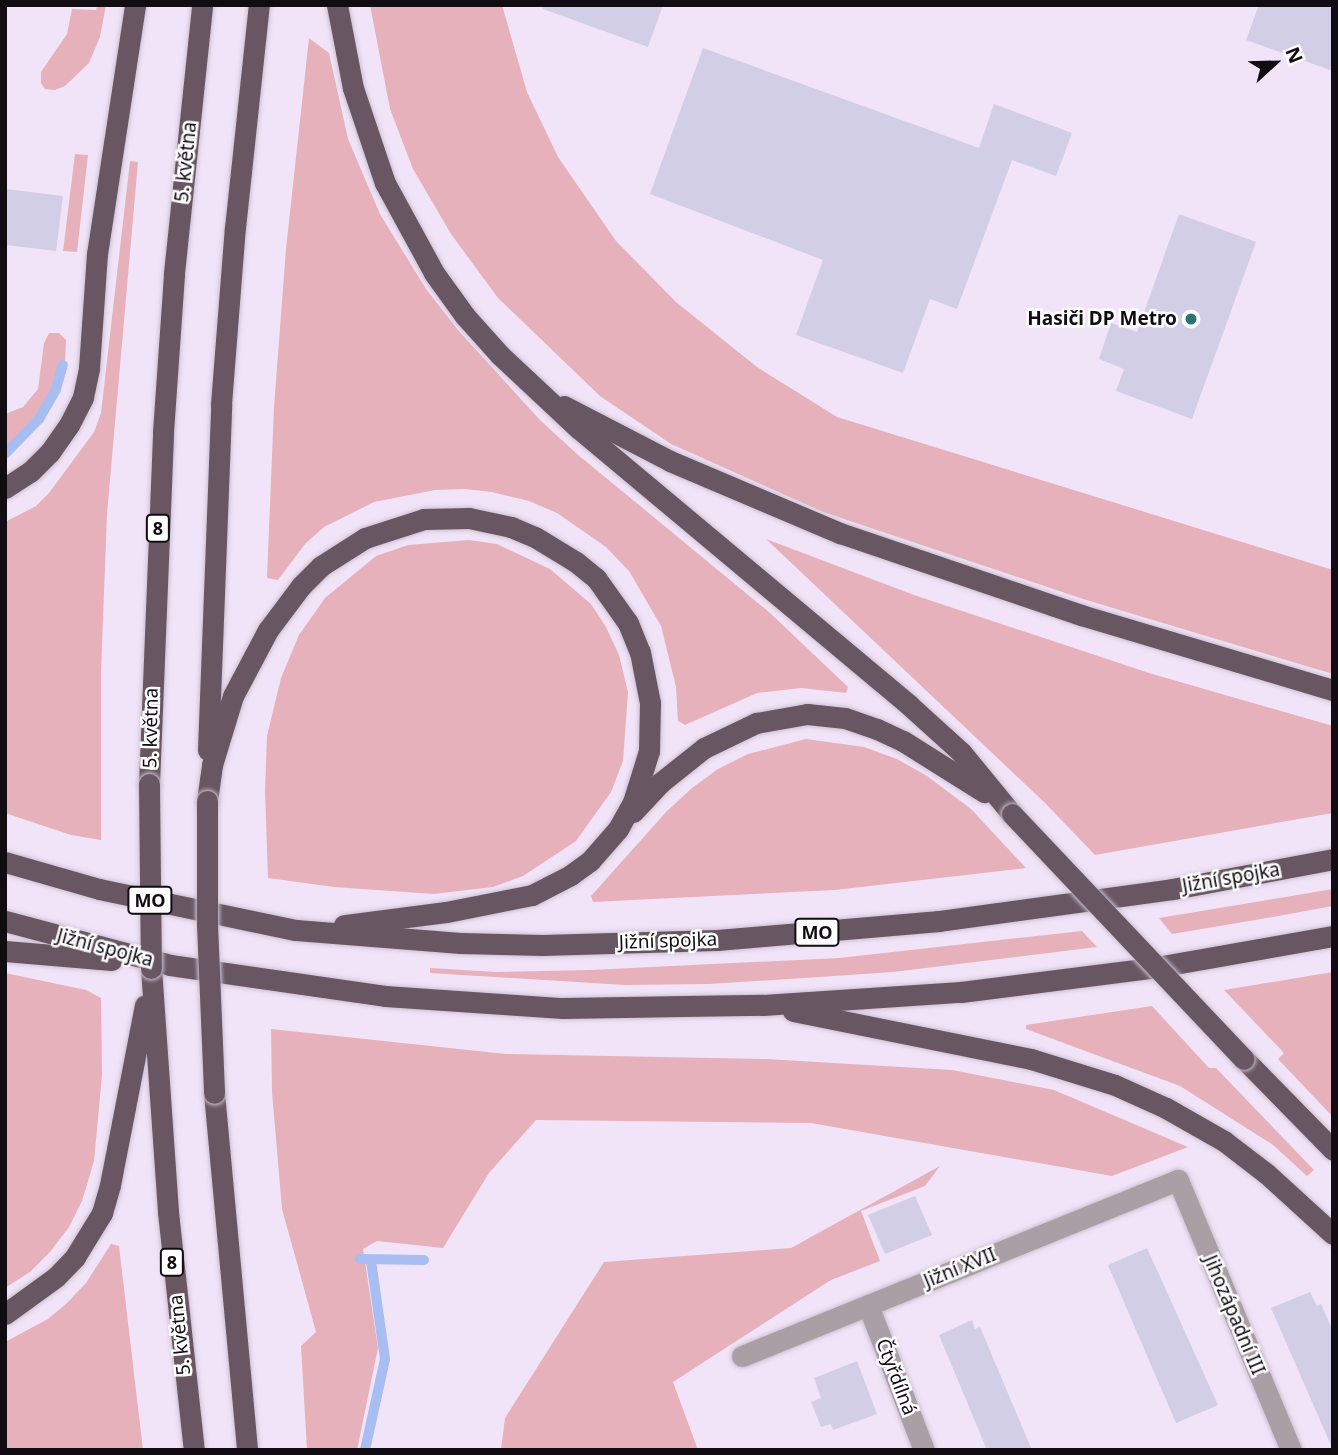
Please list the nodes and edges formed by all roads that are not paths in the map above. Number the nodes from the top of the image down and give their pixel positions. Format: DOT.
graph roads {
  1 [pos="135,5"];
  2 [pos="202,5"];
  3 [pos="259,5"];
  4 [pos="337,5"];
  5 [pos="537,392"];
  6 [pos="5,488"];
  7 [pos="1333,690"];
  8 [pos="207,801"];
  9 [pos="1012,814"];
  10 [pos="618,829"];
  11 [pos="1333,859"];
  12 [pos="5,862"];
  13 [pos="5,921"];
  14 [pos="296,930"];
  15 [pos="1333,936"];
  16 [pos="5,951"];
  17 [pos="161,967"];
  18 [pos="763,1005"];
  19 [pos="1333,1150"];
  20 [pos="1178,1180"];
  21 [pos="1333,1234"];
  22 [pos="867,1305"];
  23 [pos="5,1314"];
  24 [pos="742,1356"];
  25 [pos="1284,1447"];
  26 [pos="194,1450"];
  27 [pos="247,1450"];
  28 [pos="924,1450"];
  1 -- 6 [label="highway"];
  2 -- 17 [label="highway, 5. května / 8, bridge"];
  3 -- 8 [label="highway"];
  4 -- 5 [label="highway"];
  5 -- 7 [label="highway"];
  5 -- 9 [label="highway"];
  8 -- 10 [label="highway"];
  8 -- 27 [label="highway, bridge"];
  9 -- 10 [label="highway"];
  9 -- 19 [label="highway, bridge"];
  10 -- 14 [label="highway"];
  11 -- 14 [label="highway, Jižní spojka / MO"];
  12 -- 14 [label="highway, Jižní spojka / MO"];
  13 -- 17 [label="highway, Jižní spojka"];
  15 -- 18 [label="highway, Jižní spojka"];
  16 -- 17 [label="highway"];
  17 -- 18 [label="highway, Jižní spojka"];
  17 -- 23 [label="highway"];
  17 -- 26 [label="highway, 5. května / 8"];
  18 -- 21 [label="highway"];
  20 -- 22 [label="street, Jižní XVII"];
  20 -- 25 [label="street, Jihozápadní III"];
  22 -- 24 [label="street, Jižní XVII"];
  22 -- 28 [label="street, Čtyřdílná"];
}
